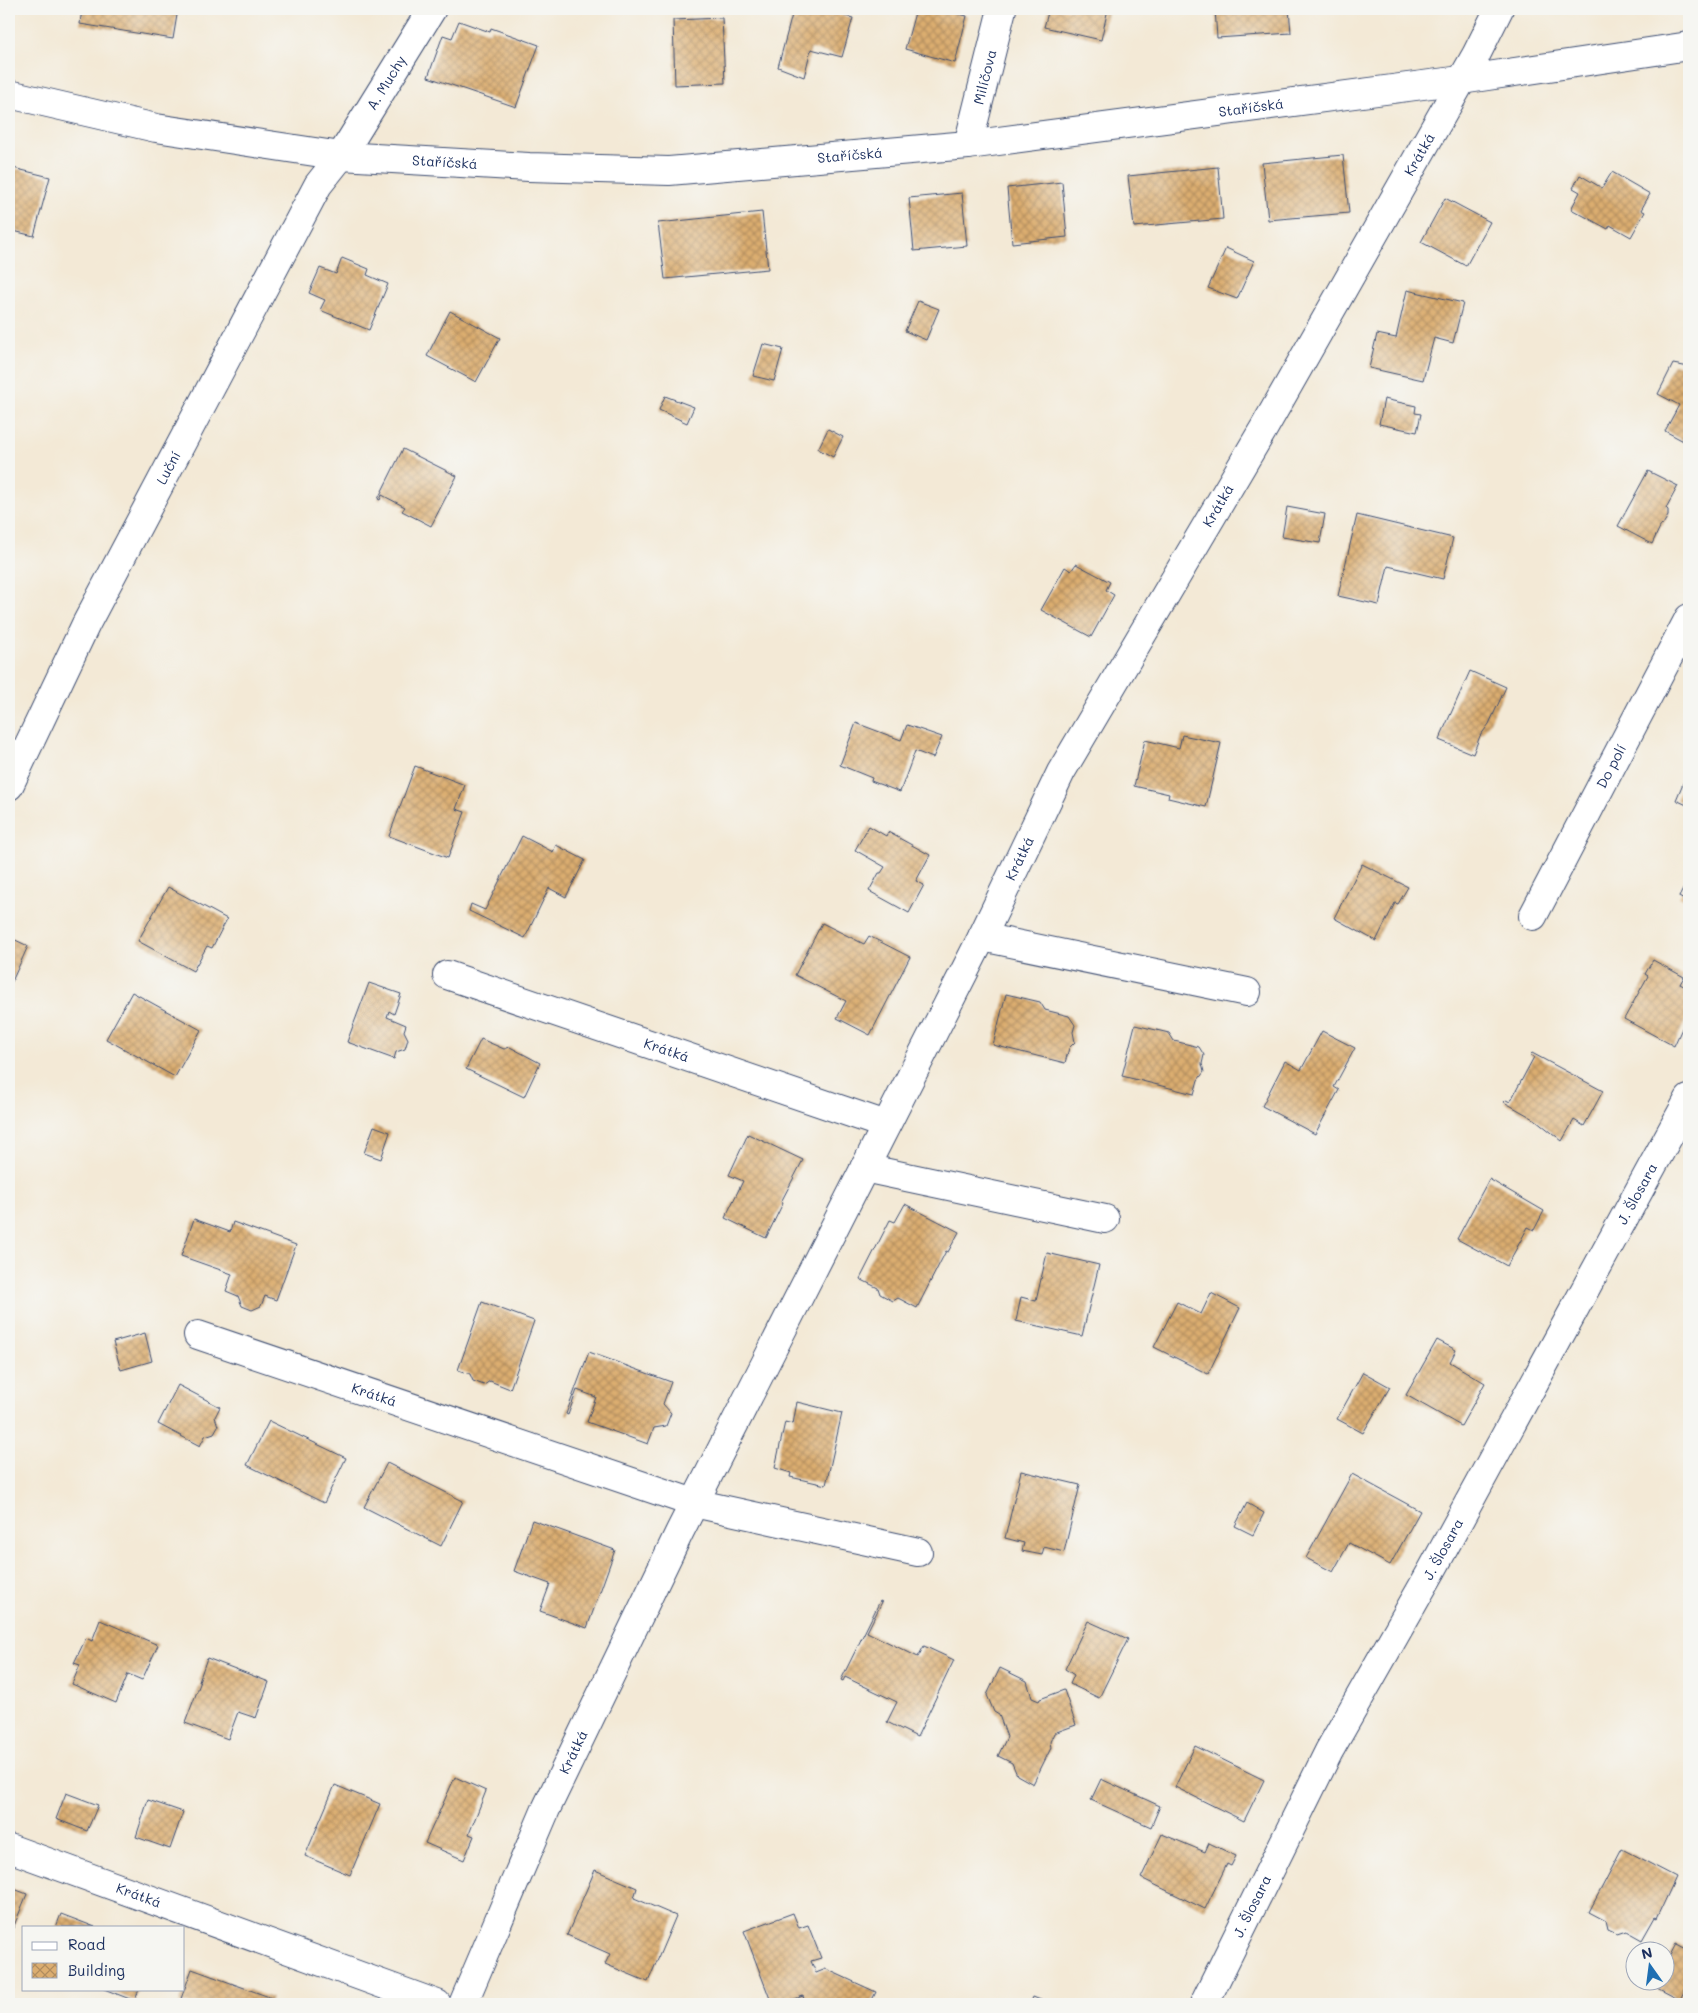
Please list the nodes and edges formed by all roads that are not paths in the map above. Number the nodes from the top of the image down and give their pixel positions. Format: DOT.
graph roads {
  1 [pos="432,9"];
  2 [pos="1002,9"];
  3 [pos="1499,9"];
  4 [pos="1689,46"];
  5 [pos="1461,80"];
  6 [pos="9,94"];
  7 [pos="968,145"];
  8 [pos="340,156"];
  9 [pos="1689,618"];
  10 [pos="9,786"];
  11 [pos="1533,916"];
  12 [pos="982,937"];
  13 [pos="447,975"];
  14 [pos="1247,992"];
  15 [pos="1689,1099"];
  16 [pos="886,1125"];
  17 [pos="864,1168"];
  18 [pos="1105,1218"];
  19 [pos="198,1334"];
  20 [pos="694,1503"];
  21 [pos="918,1552"];
  22 [pos="9,1848"];
  23 [pos="437,2004"];
  24 [pos="463,2004"];
  25 [pos="1204,2004"];
  1 -- 8 [label="street, A. Muchy"];
  2 -- 7 [label="street, Milíčova"];
  3 -- 5 [label="street, Krátká"];
  4 -- 5 [label="street, Staříčská"];
  5 -- 7 [label="street, Staříčská"];
  5 -- 12 [label="street, Krátká"];
  6 -- 8 [label="street, Staříčská"];
  7 -- 8 [label="street, Staříčská"];
  8 -- 10 [label="street, Luční"];
  9 -- 11 [label="street, Do polí"];
  12 -- 14 [label="street"];
  12 -- 16 [label="street, Krátká"];
  13 -- 16 [label="street, Krátká"];
  15 -- 25 [label="street, J. Šlosara"];
  16 -- 17 [label="street, Krátká"];
  17 -- 18 [label="street"];
  17 -- 20 [label="street, Krátká"];
  19 -- 20 [label="street, Krátká"];
  20 -- 21 [label="street, Krátká"];
  20 -- 24 [label="street, Krátká"];
  22 -- 23 [label="street, Krátká"];
}
